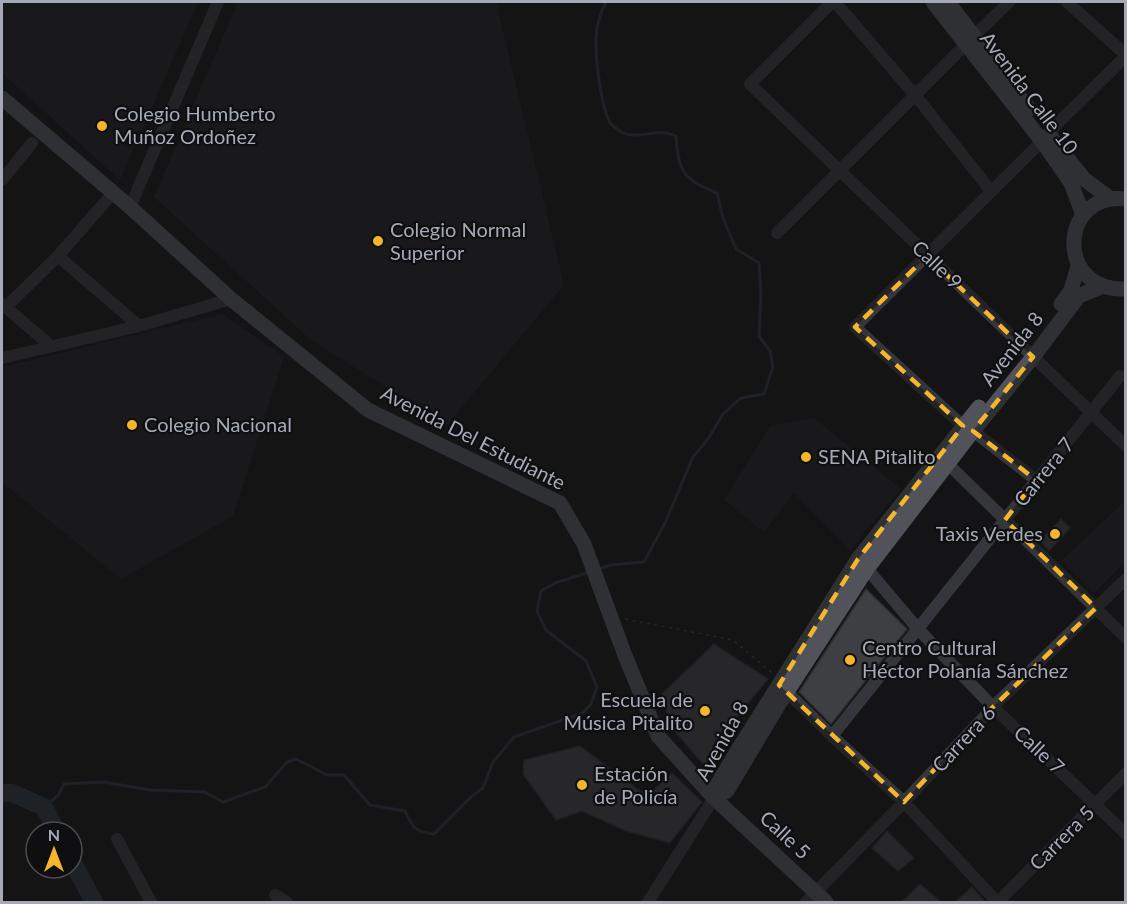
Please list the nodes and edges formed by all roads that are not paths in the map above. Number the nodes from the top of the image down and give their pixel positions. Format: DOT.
graph roads {
  1 [pos="218,2"];
  2 [pos="834,2"];
  3 [pos="933,2"];
  4 [pos="948,2"];
  5 [pos="1009,2"];
  6 [pos="1066,2"];
  7 [pos="970,40"];
  8 [pos="1125,55"];
  9 [pos="915,95"];
  10 [pos="2,98"];
  11 [pos="1045,137"];
  12 [pos="32,143"];
  13 [pos="839,171"];
  14 [pos="2,180"];
  15 [pos="992,191"];
  16 [pos="112,194"];
  17 [pos="1118,199"];
  18 [pos="130,207"];
  19 [pos="1083,215"];
  20 [pos="777,233"];
  21 [pos="58,256"];
  22 [pos="927,256"];
  23 [pos="1078,266"];
  24 [pos="1103,286"];
  25 [pos="1125,289"];
  26 [pos="231,299"];
  27 [pos="4,305"];
  28 [pos="139,326"];
  29 [pos="51,346"];
  30 [pos="1029,354"];
  31 [pos="2,358"];
  32 [pos="1120,376"];
  33 [pos="1092,413"];
  34 [pos="968,429"];
  35 [pos="1125,446"];
  36 [pos="948,464"];
  37 [pos="1036,480"];
  38 [pos="1005,520"];
  39 [pos="862,564"];
  40 [pos="1125,579"];
  41 [pos="1096,608"];
  42 [pos="918,629"];
  43 [pos="1125,638"];
  44 [pos="783,686"];
  45 [pos="993,707"];
  46 [pos="832,736"];
  47 [pos="1125,773"];
  48 [pos="714,798"];
  49 [pos="904,802"];
  50 [pos="1095,804"];
  51 [pos="1125,834"];
  52 [pos="117,839"];
  53 [pos="275,895"];
  54 [pos="816,899"];
  55 [pos="150,903"];
  56 [pos="287,903"];
  57 [pos="648,903"];
  58 [pos="998,903"];
  1 -- 18 [label="street"];
  2 -- 9 [label="street"];
  2 -- 13 [label="street, Calle 9"];
  3 -- 7 [label="main road, Avenida Calle 10"];
  4 -- 7 [label="main road, Avenida Calle 10"];
  5 -- 7 [label="street"];
  6 -- 8 [label="street"];
  7 -- 9 [label="street"];
  7 -- 11 [label="main road, Avenida Calle 10"];
  8 -- 11 [label="street"];
  9 -- 13 [label="street"];
  9 -- 15 [label="street"];
  10 -- 16 [label="main road, Avenida Del Estudiante"];
  11 -- 15 [label="street"];
  11 -- 17 [label="main road, Avenida Calle 10"];
  11 -- 19 [label="main road, Avenida Calle 10"];
  12 -- 14 [label="street"];
  13 -- 20 [label="street"];
  13 -- 22 [label="street, Calle 9"];
  15 -- 22 [label="street"];
  16 -- 18 [label="main road, Avenida Del Estudiante"];
  16 -- 21 [label="street"];
  17 -- 19 [label="main road"];
  18 -- 26 [label="main road, Avenida Del Estudiante"];
  19 -- 23 [label="main road"];
  21 -- 27 [label="street"];
  21 -- 28 [label="street"];
  22 -- 30 [label="street, Calle 9"];
  22 -- 34 [label="street"];
  23 -- 24 [label="main road"];
  23 -- 30 [label="main road, Avenida 8"];
  24 -- 25 [label="main road"];
  24 -- 30 [label="main road, Avenida 8"];
  26 -- 28 [label="street"];
  26 -- 48 [label="main road, Avenida Del Estudiante"];
  27 -- 29 [label="street"];
  28 -- 29 [label="street"];
  29 -- 31 [label="street"];
  30 -- 33 [label="street, Calle 9"];
  30 -- 34 [label="main road, Avenida 8"];
  32 -- 33 [label="street, Carrera 7"];
  33 -- 35 [label="street, Calle 9"];
  33 -- 37 [label="street, Carrera 7"];
  34 -- 36 [label="main road, Avenida 8"];
  34 -- 37 [label="street"];
  34 -- 39 [label="main road, Avenida 8"];
  36 -- 38 [label="street"];
  36 -- 39 [label="main road, Avenida 8"];
  37 -- 38 [label="street, Carrera 7"];
  38 -- 41 [label="street"];
  38 -- 42 [label="street, Carrera 7"];
  39 -- 42 [label="street, Calle 7"];
  39 -- 44 [label="main road, Avenida 8"];
  40 -- 41 [label="street, Carrera 6"];
  41 -- 43 [label="street"];
  41 -- 45 [label="street, Carrera 6"];
  42 -- 45 [label="street, Calle 7"];
  42 -- 46 [label="street, Carrera 7"];
  44 -- 46 [label="street"];
  44 -- 48 [label="main road, Avenida 8"];
  45 -- 49 [label="street, Carrera 6"];
  45 -- 50 [label="street, Calle 7"];
  46 -- 49 [label="street"];
  47 -- 50 [label="street, Carrera 5"];
  48 -- 54 [label="main road, Calle 5"];
  48 -- 57 [label="street"];
  49 -- 54 [label="street, Carrera 6"];
  49 -- 58 [label="street"];
  50 -- 51 [label="street, Calle 7"];
  50 -- 58 [label="street, Carrera 5"];
  52 -- 55 [label="street"];
  53 -- 56 [label="street"];
}
